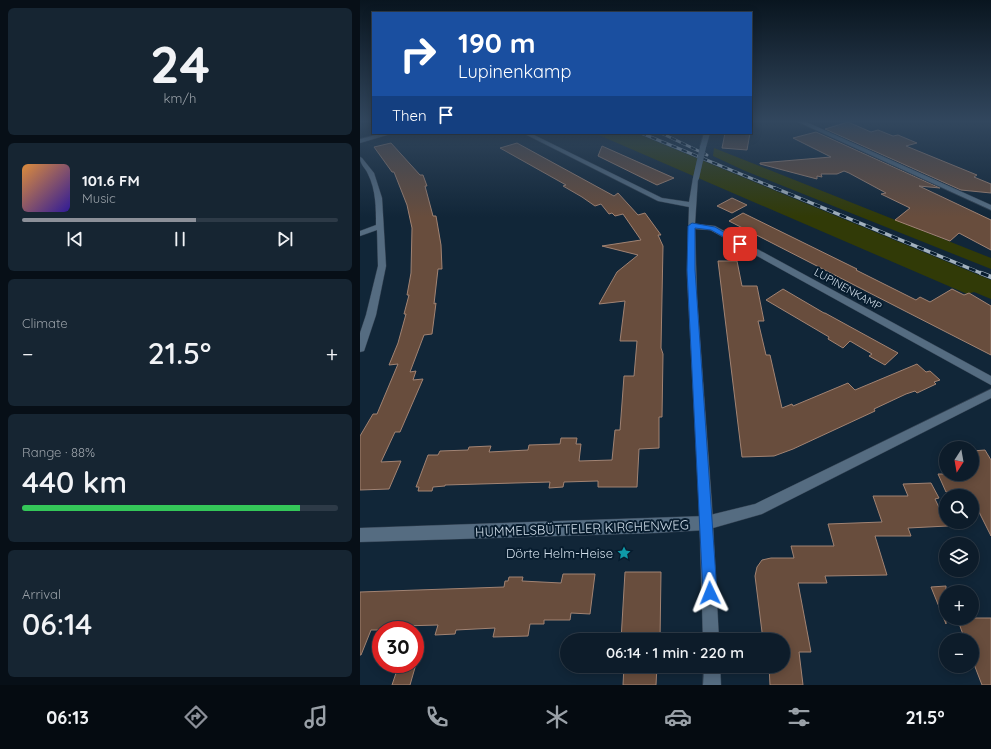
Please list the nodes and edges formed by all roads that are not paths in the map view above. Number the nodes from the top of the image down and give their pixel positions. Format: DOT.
graph roads {
  1 [pos="566,153"];
  2 [pos="701,153"];
  3 [pos="870,153"];
  4 [pos="360,159"];
  5 [pos="693,205"];
  6 [pos="991,208"];
  7 [pos="381,226"];
  8 [pos="692,226"];
  9 [pos="360,234"];
  10 [pos="360,348"];
  11 [pos="991,381"];
  12 [pos="991,393"];
  13 [pos="706,523"];
  14 [pos="360,535"];
  15 [pos="711,633"];
  16 [pos="712,673"];
  17 [pos="712,685"];
  1 -- 5 [label="street"];
  2 -- 5 [label="street, bridge"];
  3 -- 6 [label="street"];
  4 -- 7 [label="street"];
  5 -- 8 [label="street"];
  7 -- 9 [label="street"];
  7 -- 10 [label="street"];
  8 -- 11 [label="street, LUPINENKAMP"];
  8 -- 13 [label="street"];
  12 -- 13 [label="street, HUMMELSBÜTTELER KIRCHENWEG"];
  13 -- 14 [label="street, HUMMELSBÜTTELER KIRCHENWEG"];
  13 -- 15 [label="street"];
  16 -- 17 [label="street"];
}
